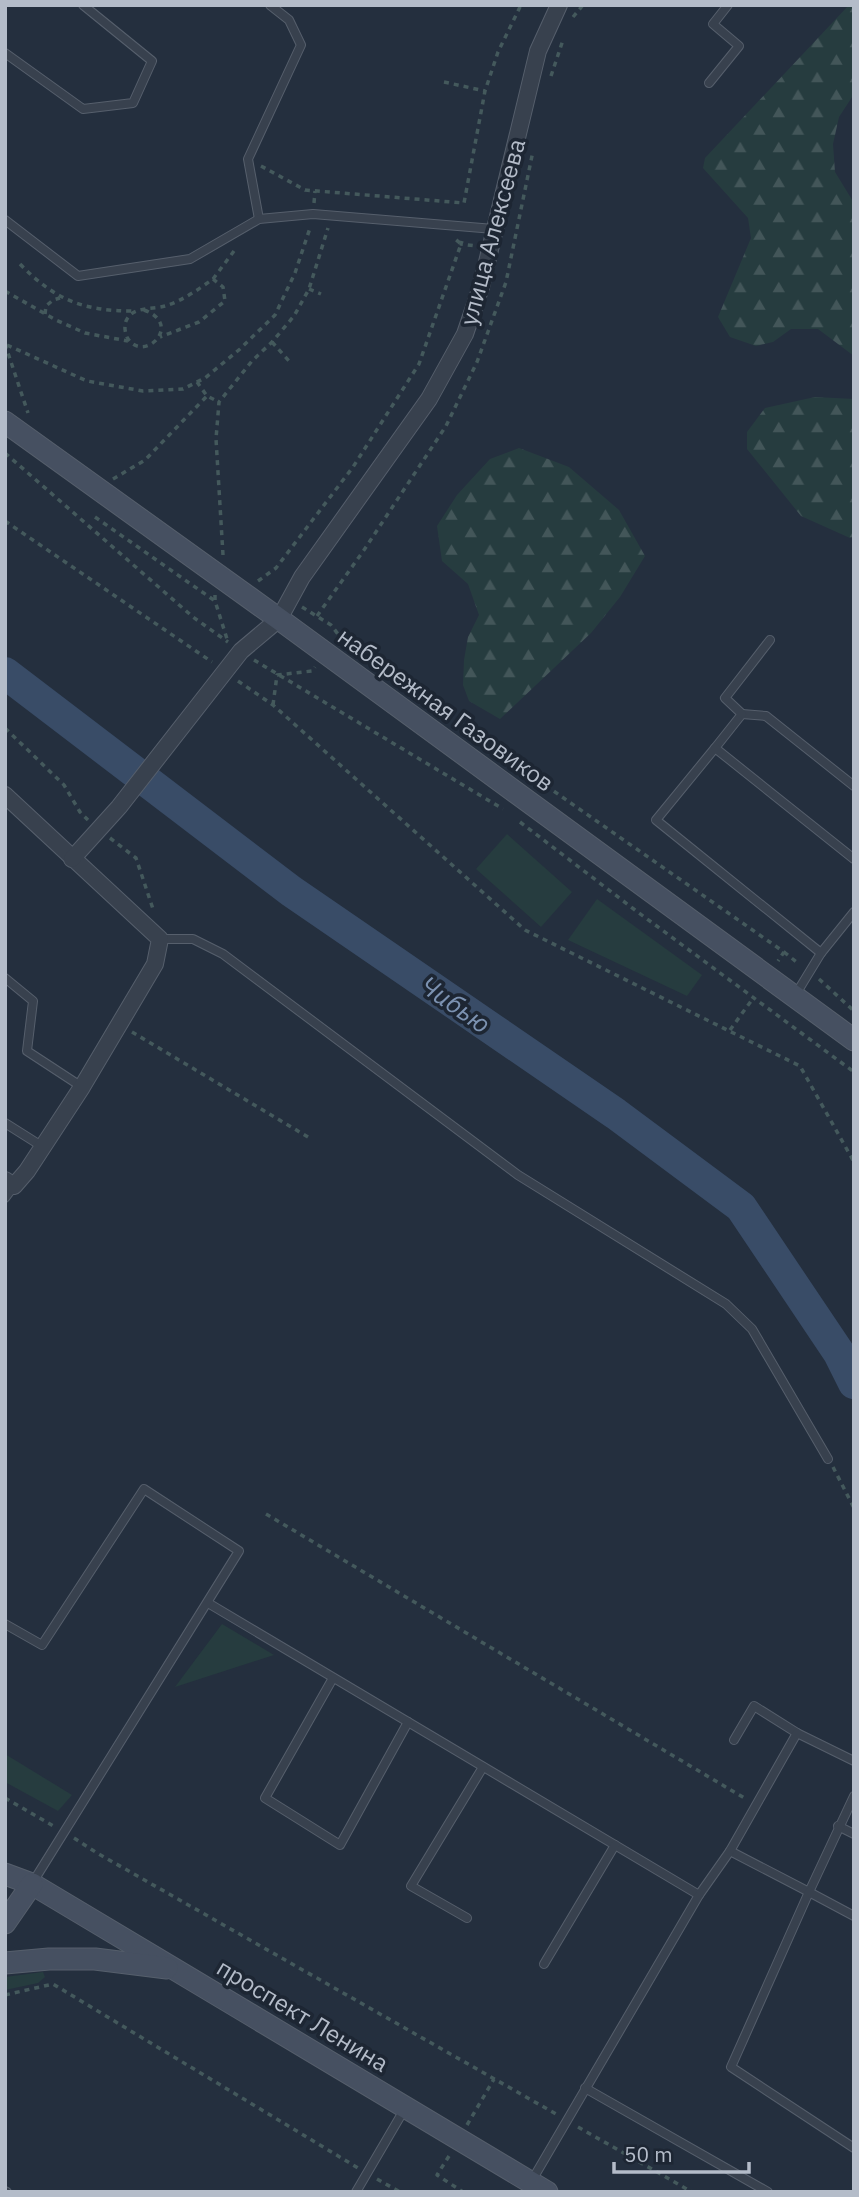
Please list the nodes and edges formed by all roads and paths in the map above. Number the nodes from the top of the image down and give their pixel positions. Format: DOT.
graph roads {
  1 [pos="83,5"];
  2 [pos="270,5"];
  3 [pos="522,5"];
  4 [pos="559,5"];
  5 [pos="728,5"];
  6 [pos="5,53"];
  7 [pos="444,82"];
  8 [pos="709,83"];
  9 [pos="485,91"];
  10 [pos="248,159"];
  11 [pos="315,191"];
  12 [pos="313,214"];
  13 [pos="259,219"];
  14 [pos="5,220"];
  15 [pos="328,228"];
  16 [pos="338,229"];
  17 [pos="494,229"];
  18 [pos="448,234"];
  19 [pos="239,245"];
  20 [pos="20,264"];
  21 [pos="214,279"];
  22 [pos="309,289"];
  23 [pos="5,291"];
  24 [pos="321,294"];
  25 [pos="60,298"];
  26 [pos="144,310"];
  27 [pos="135,311"];
  28 [pos="45,314"];
  29 [pos="160,337"];
  30 [pos="129,341"];
  31 [pos="272,342"];
  32 [pos="6,344"];
  33 [pos="289,361"];
  34 [pos="197,382"];
  35 [pos="206,396"];
  36 [pos="219,402"];
  37 [pos="37,421"];
  38 [pos="5,422"];
  39 [pos="5,453"];
  40 [pos="105,483"];
  41 [pos="94,517"];
  42 [pos="5,522"];
  43 [pos="217,574"];
  44 [pos="250,581"];
  45 [pos="215,601"];
  46 [pos="279,619"];
  47 [pos="339,635"];
  48 [pos="770,640"];
  49 [pos="235,647"];
  50 [pos="325,653"];
  51 [pos="225,671"];
  52 [pos="277,675"];
  53 [pos="273,705"];
  54 [pos="741,714"];
  55 [pos="715,748"];
  56 [pos="854,786"];
  57 [pos="5,795"];
  58 [pos="505,810"];
  59 [pos="516,819"];
  60 [pos="72,859"];
  61 [pos="854,859"];
  62 [pos="854,912"];
  63 [pos="160,939"];
  64 [pos="784,953"];
  65 [pos="821,953"];
  66 [pos="810,971"];
  67 [pos="5,978"];
  68 [pos="794,997"];
  69 [pos="854,1011"];
  70 [pos="119,1025"];
  71 [pos="854,1040"];
  72 [pos="854,1072"];
  73 [pos="82,1087"];
  74 [pos="5,1123"];
  75 [pos="308,1137"];
  76 [pos="43,1147"];
  77 [pos="854,1162"];
  78 [pos="8,1188"];
  79 [pos="828,1460"];
  80 [pos="854,1508"];
  81 [pos="266,1514"];
  82 [pos="208,1603"];
  83 [pos="5,1624"];
  84 [pos="334,1678"];
  85 [pos="408,1722"];
  86 [pos="797,1733"];
  87 [pos="734,1740"];
  88 [pos="854,1761"];
  89 [pos="483,1766"];
  90 [pos="854,1796"];
  91 [pos="5,1798"];
  92 [pos="756,1805"];
  93 [pos="838,1826"];
  94 [pos="64,1831"];
  95 [pos="854,1834"];
  96 [pos="615,1845"];
  97 [pos="730,1851"];
  98 [pos="5,1861"];
  99 [pos="5,1874"];
  100 [pos="32,1884"];
  101 [pos="809,1892"];
  102 [pos="699,1895"];
  103 [pos="854,1916"];
  104 [pos="467,1918"];
  105 [pos="5,1923"];
  106 [pos="5,1963"];
  107 [pos="544,1964"];
  108 [pos="175,1969"];
  109 [pos="5,1995"];
  110 [pos="585,2088"];
  111 [pos="406,2107"];
  112 [pos="567,2120"];
  113 [pos="854,2148"];
  114 [pos="366,2173"];
  115 [pos="539,2187"];
  116 [pos="356,2192"];
  117 [pos="400,2192"];
  118 [pos="692,2192"];
  119 [pos="768,2192"];
  1 -- 6 [label="lane"];
  2 -- 10 [label="lane"];
  3 -- 9 [label="path"];
  4 -- 17 [label="street, улица Алексеева"];
  5 -- 8 [label="lane"];
  7 -- 9 [label="path"];
  9 -- 11 [label="path"];
  10 -- 11 [label="path"];
  10 -- 13 [label="lane"];
  11 -- 12 [label="path"];
  12 -- 13 [label="lane"];
  12 -- 17 [label="lane"];
  13 -- 14 [label="lane"];
  15 -- 16 [label="path"];
  15 -- 22 [label="path"];
  15 -- 34 [label="path"];
  17 -- 46 [label="street, улица Алексеева"];
  18 -- 44 [label="path"];
  19 -- 21 [label="path"];
  20 -- 25 [label="path"];
  21 -- 26 [label="path"];
  21 -- 29 [label="path"];
  22 -- 24 [label="path"];
  22 -- 31 [label="path"];
  23 -- 28 [label="path"];
  25 -- 27 [label="path"];
  25 -- 28 [label="path"];
  26 -- 27 [label="path"];
  26 -- 29 [label="path"];
  27 -- 30 [label="path"];
  28 -- 30 [label="path"];
  29 -- 30 [label="path"];
  31 -- 33 [label="path"];
  31 -- 36 [label="path"];
  32 -- 34 [label="path"];
  32 -- 37 [label="path"];
  34 -- 35 [label="path"];
  35 -- 36 [label="path"];
  35 -- 40 [label="path"];
  36 -- 43 [label="path"];
  38 -- 43 [label="main road, набережная Газовиков"];
  39 -- 49 [label="path"];
  41 -- 45 [label="path"];
  42 -- 51 [label="path"];
  43 -- 45 [label="path"];
  43 -- 46 [label="main road, набережная Газовиков"];
  45 -- 49 [label="path"];
  46 -- 49 [label="street"];
  46 -- 50 [label="main road, набережная Газовиков"];
  47 -- 50 [label="path"];
  48 -- 54 [label="lane"];
  49 -- 51 [label="street"];
  49 -- 52 [label="path"];
  50 -- 52 [label="path"];
  50 -- 68 [label="main road, набережная Газовиков"];
  51 -- 53 [label="path"];
  51 -- 60 [label="street"];
  52 -- 53 [label="path"];
  52 -- 58 [label="path"];
  53 -- 77 [label="path"];
  54 -- 55 [label="lane"];
  54 -- 56 [label="lane"];
  55 -- 61 [label="lane"];
  55 -- 65 [label="lane"];
  57 -- 60 [label="street"];
  59 -- 72 [label="path"];
  60 -- 63 [label="street"];
  62 -- 65 [label="lane"];
  63 -- 70 [label="street"];
  63 -- 79 [label="lane"];
  64 -- 66 [label="path"];
  65 -- 66 [label="lane"];
  66 -- 68 [label="lane"];
  66 -- 69 [label="path"];
  67 -- 73 [label="lane"];
  68 -- 71 [label="main road, набережная Газовиков"];
  70 -- 73 [label="street"];
  70 -- 75 [label="path"];
  73 -- 76 [label="street"];
  74 -- 76 [label="lane"];
  76 -- 78 [label="street"];
  79 -- 80 [label="path"];
  81 -- 92 [label="path"];
  82 -- 83 [label="lane"];
  82 -- 84 [label="lane"];
  82 -- 94 [label="lane"];
  84 -- 85 [label="lane"];
  84 -- 85 [label="lane"];
  85 -- 89 [label="lane"];
  86 -- 87 [label="lane"];
  86 -- 88 [label="lane"];
  86 -- 92 [label="lane"];
  89 -- 96 [label="lane"];
  89 -- 104 [label="lane"];
  90 -- 93 [label="lane"];
  91 -- 94 [label="path"];
  92 -- 97 [label="lane"];
  93 -- 95 [label="lane"];
  93 -- 101 [label="lane"];
  94 -- 100 [label="lane"];
  94 -- 112 [label="path"];
  96 -- 102 [label="lane"];
  96 -- 107 [label="lane"];
  97 -- 101 [label="lane"];
  97 -- 102 [label="lane"];
  98 -- 100 [label="main road, проспект Ленина"];
  99 -- 100 [label="main road, проспект Ленина"];
  100 -- 105 [label="main road"];
  100 -- 108 [label="main road, проспект Ленина"];
  101 -- 103 [label="lane"];
  101 -- 113 [label="lane"];
  102 -- 110 [label="lane"];
  106 -- 108 [label="main road"];
  108 -- 111 [label="main road, проспект Ленина"];
  109 -- 114 [label="path"];
  110 -- 112 [label="lane"];
  110 -- 119 [label="lane"];
  111 -- 114 [label="lane"];
  111 -- 115 [label="main road, проспект Ленина"];
  112 -- 115 [label="lane"];
  112 -- 118 [label="path"];
  114 -- 116 [label="lane"];
  114 -- 117 [label="path"];
}
